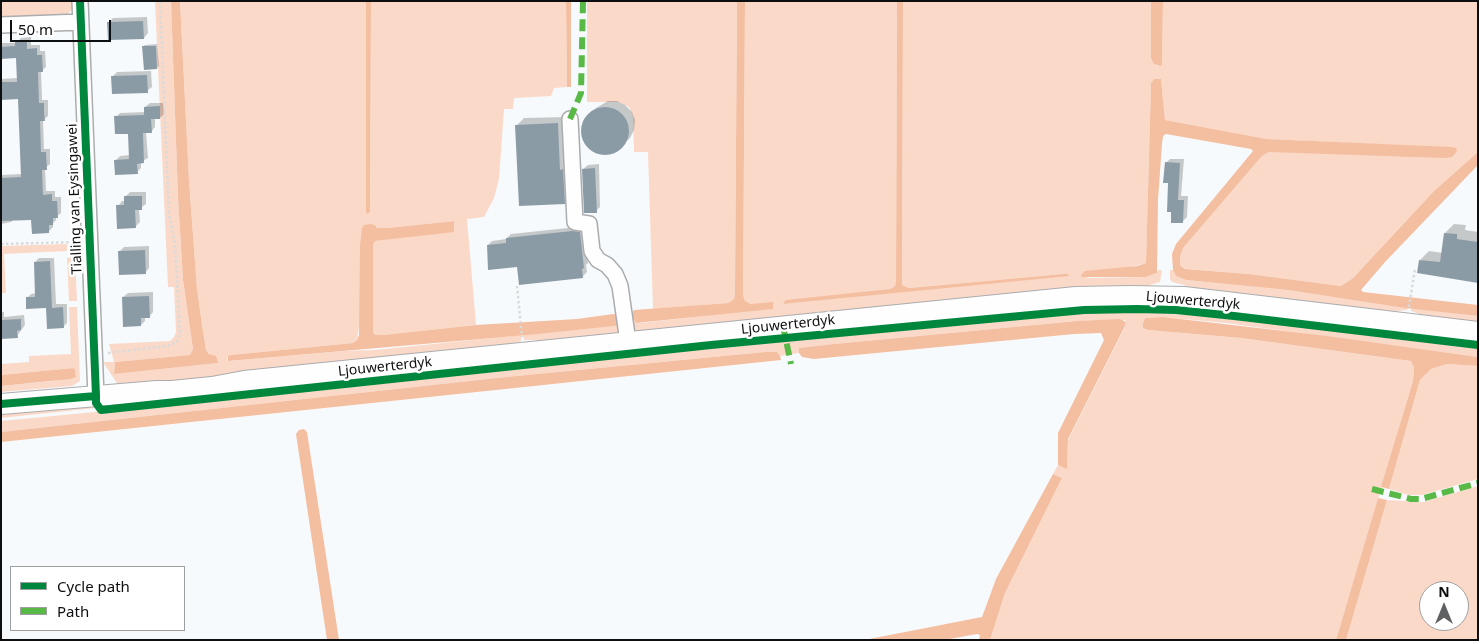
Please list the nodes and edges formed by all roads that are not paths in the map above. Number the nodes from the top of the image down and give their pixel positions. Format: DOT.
graph roads {
  1 [pos="80,1"];
  2 [pos="80,22"];
  3 [pos="1,25"];
  4 [pos="570,119"];
  5 [pos="1478,332"];
  6 [pos="628,342"];
  7 [pos="96,396"];
  8 [pos="1,404"];
  1 -- 2 [label="street, Tialling van Eysingawei"];
  2 -- 3 [label="street"];
  2 -- 7 [label="street, Tialling van Eysingawei"];
  4 -- 6 [label="street"];
  5 -- 6 [label="main road, Ljouwerterdyk"];
  6 -- 7 [label="main road, Ljouwerterdyk"];
  7 -- 8 [label="main road, Ljouwerterdyk"];
}
